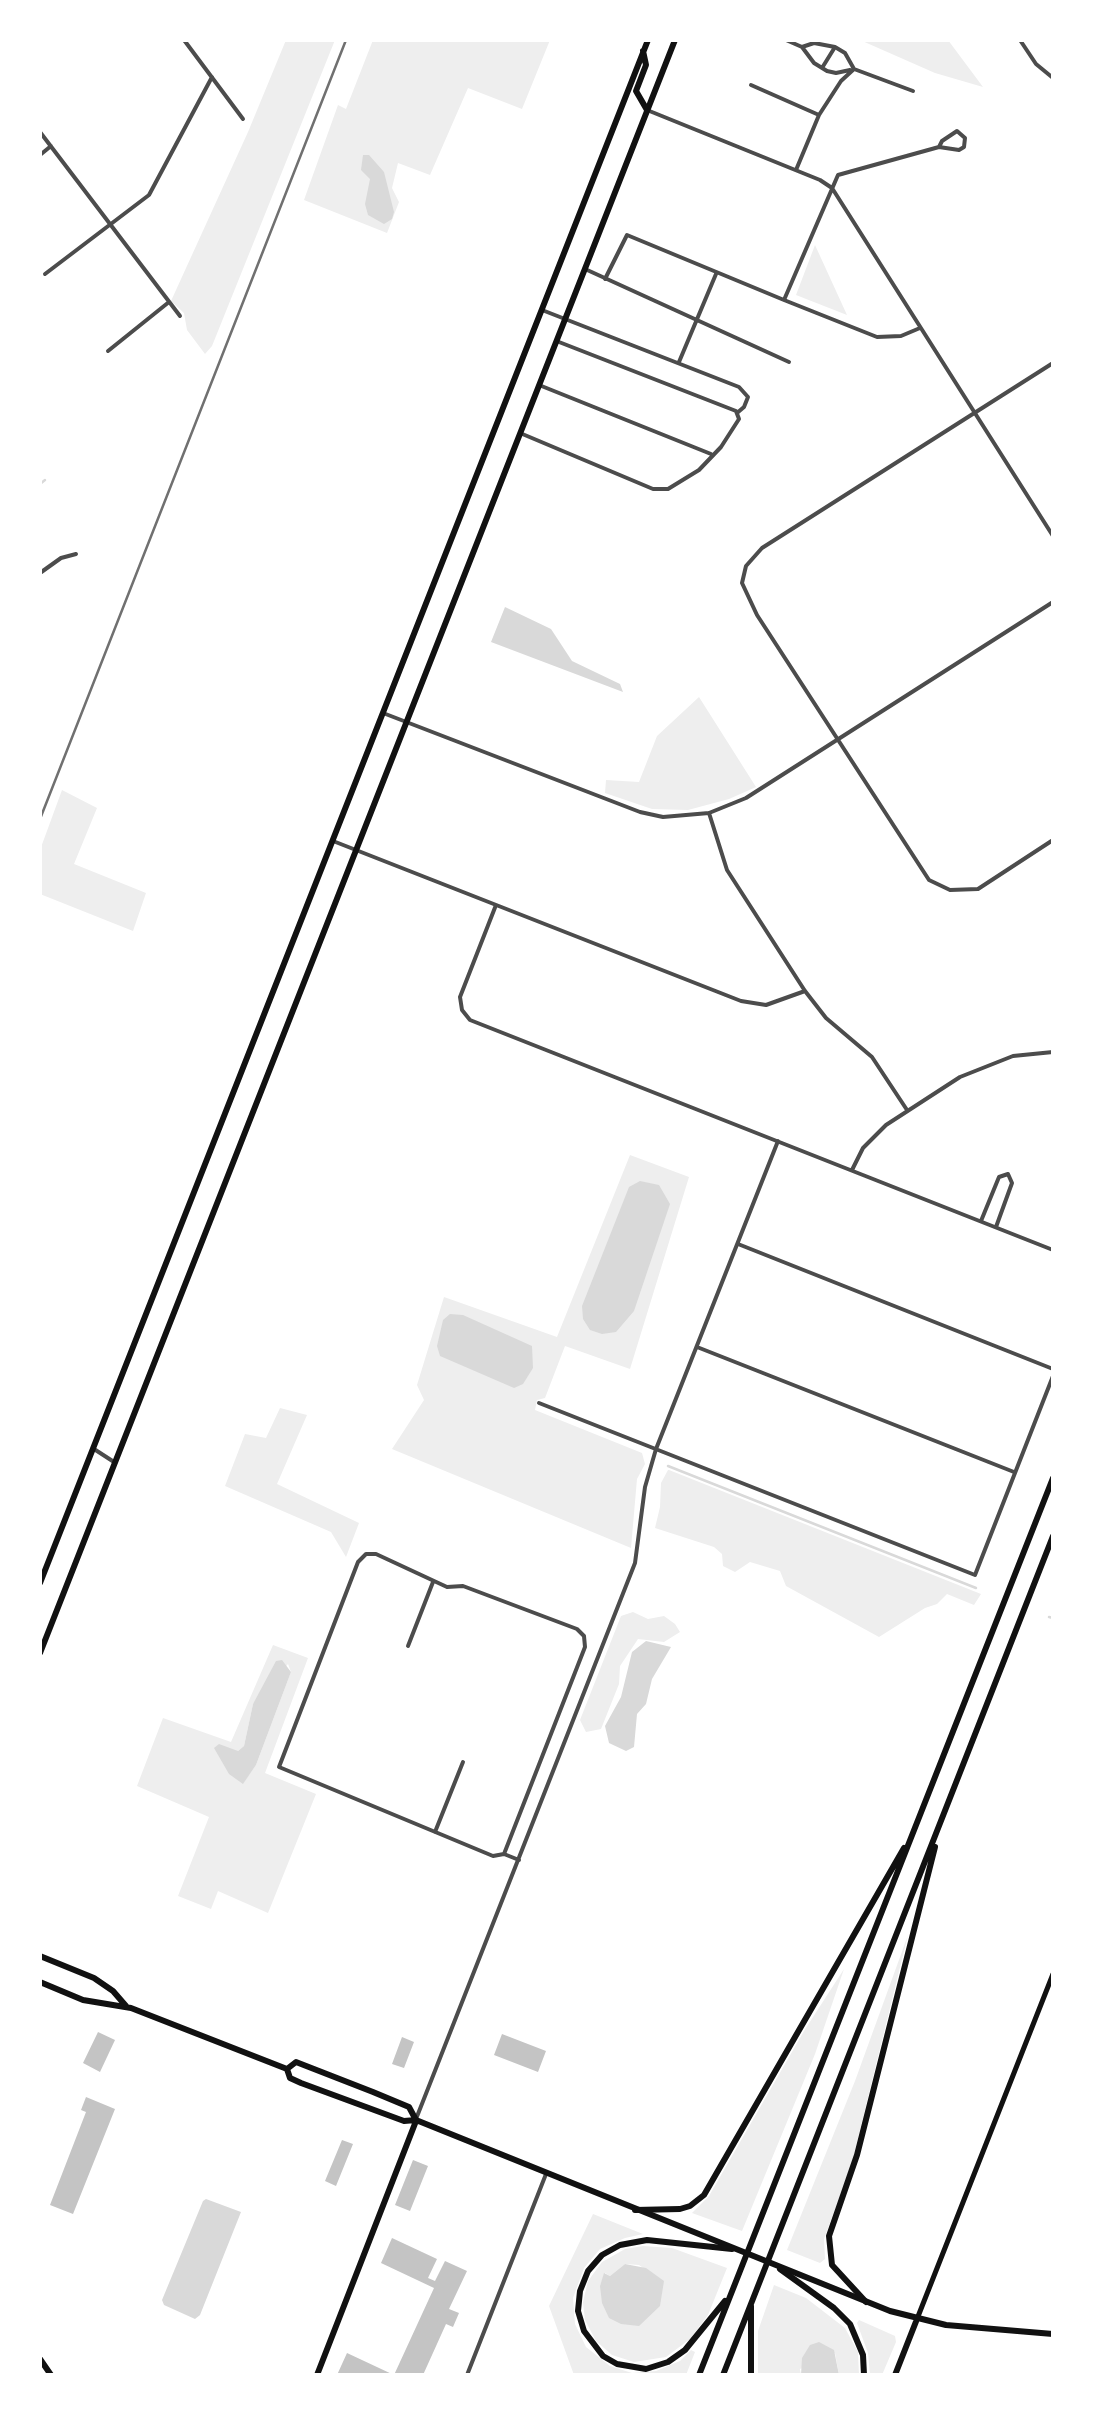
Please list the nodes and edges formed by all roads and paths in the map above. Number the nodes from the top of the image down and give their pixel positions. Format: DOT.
graph roads {
  1 [pos="184,40"];
  2 [pos="648,40"];
  3 [pos="786,40"];
  4 [pos="1020,40"];
  5 [pos="672,42"];
  6 [pos="802,47"];
  7 [pos="835,47"];
  8 [pos="643,51"];
  9 [pos="822,68"];
  10 [pos="854,69"];
  11 [pos="212,77"];
  12 [pos="1053,78"];
  13 [pos="751,85"];
  14 [pos="913,91"];
  15 [pos="647,110"];
  16 [pos="818,115"];
  17 [pos="243,118"];
  18 [pos="40,132"];
  19 [pos="51,146"];
  20 [pos="939,148"];
  21 [pos="40,154"];
  22 [pos="796,170"];
  23 [pos="832,188"];
  24 [pos="111,224"];
  25 [pos="584,269"];
  26 [pos="717,273"];
  27 [pos="45,274"];
  28 [pos="605,280"];
  29 [pos="784,300"];
  30 [pos="169,302"];
  31 [pos="542,310"];
  32 [pos="180,316"];
  33 [pos="564,319"];
  34 [pos="697,322"];
  35 [pos="920,328"];
  36 [pos="556,340"];
  37 [pos="108,351"];
  38 [pos="679,362"];
  39 [pos="789,362"];
  40 [pos="1053,363"];
  41 [pos="539,385"];
  42 [pos="974,413"];
  43 [pos="737,414"];
  44 [pos="520,433"];
  45 [pos="713,455"];
  46 [pos="1053,536"];
  47 [pos="76,554"];
  48 [pos="40,573"];
  49 [pos="1053,602"];
  50 [pos="383,713"];
  51 [pos="406,722"];
  52 [pos="837,740"];
  53 [pos="709,813"];
  54 [pos="1053,840"];
  55 [pos="333,841"];
  56 [pos="356,849"];
  57 [pos="496,905"];
  58 [pos="805,991"];
  59 [pos="1053,1052"];
  60 [pos="907,1110"];
  61 [pos="778,1141"];
  62 [pos="852,1170"];
  63 [pos="981,1221"];
  64 [pos="996,1228"];
  65 [pos="738,1244"];
  66 [pos="1053,1250"];
  67 [pos="698,1346"];
  68 [pos="1053,1369"];
  69 [pos="1053,1376"];
  70 [pos="539,1403"];
  71 [pos="94,1449"];
  72 [pos="656,1449"];
  73 [pos="114,1462"];
  74 [pos="1015,1472"];
  75 [pos="1053,1478"];
  76 [pos="1053,1536"];
  77 [pos="433,1582"];
  78 [pos="40,1583"];
  79 [pos="408,1646"];
  80 [pos="40,1652"];
  81 [pos="463,1762"];
  82 [pos="942,1819"];
  83 [pos="917,1825"];
  84 [pos="435,1832"];
  85 [pos="504,1854"];
  86 [pos="519,1860"];
  87 [pos="40,1956"];
  88 [pos="1053,1974"];
  89 [pos="40,1982"];
  90 [pos="127,2006"];
  91 [pos="287,2070"];
  92 [pos="416,2120"];
  93 [pos="546,2174"];
  94 [pos="635,2210"];
  95 [pos="732,2249"];
  96 [pos="780,2269"];
  97 [pos="732,2292"];
  98 [pos="752,2301"];
  99 [pos="866,2302"];
  100 [pos="916,2319"];
  101 [pos="1053,2334"];
  102 [pos="40,2359"];
  103 [pos="51,2375"];
  104 [pos="317,2375"];
  105 [pos="467,2375"];
  106 [pos="700,2375"];
  107 [pos="722,2375"];
  108 [pos="751,2375"];
  109 [pos="864,2375"];
  110 [pos="895,2375"];
  1 -- 11 [label="street"];
  2 -- 8 [label="main road"];
  3 -- 6 [label="street"];
  4 -- 12 [label="street"];
  5 -- 15 [label="main road"];
  6 -- 7 [label="street"];
  6 -- 9 [label="street"];
  7 -- 9 [label="street"];
  7 -- 10 [label="street"];
  8 -- 15 [label="main road"];
  8 -- 31 [label="main road"];
  9 -- 10 [label="street"];
  10 -- 14 [label="street"];
  10 -- 16 [label="street"];
  11 -- 17 [label="street"];
  11 -- 24 [label="street"];
  13 -- 16 [label="street"];
  15 -- 22 [label="street"];
  15 -- 25 [label="main road"];
  16 -- 22 [label="street"];
  18 -- 19 [label="street"];
  19 -- 21 [label="street"];
  19 -- 24 [label="street"];
  20 -- 20 [label="street"];
  20 -- 23 [label="street"];
  22 -- 23 [label="street"];
  23 -- 29 [label="street"];
  23 -- 35 [label="street"];
  24 -- 27 [label="street"];
  24 -- 30 [label="street"];
  25 -- 28 [label="street"];
  25 -- 33 [label="main road"];
  26 -- 28 [label="street"];
  26 -- 29 [label="street"];
  26 -- 34 [label="street"];
  28 -- 34 [label="street"];
  29 -- 35 [label="street"];
  30 -- 32 [label="street"];
  30 -- 37 [label="street"];
  31 -- 33 [label="street"];
  31 -- 50 [label="main road"];
  33 -- 36 [label="main road"];
  33 -- 38 [label="street"];
  34 -- 38 [label="street"];
  34 -- 39 [label="street"];
  35 -- 42 [label="street"];
  36 -- 41 [label="main road"];
  36 -- 43 [label="street"];
  38 -- 43 [label="street"];
  40 -- 42 [label="street"];
  41 -- 44 [label="main road"];
  41 -- 45 [label="street"];
  42 -- 46 [label="street"];
  42 -- 52 [label="street"];
  43 -- 45 [label="street"];
  44 -- 45 [label="street"];
  44 -- 51 [label="main road"];
  47 -- 48 [label="street"];
  49 -- 52 [label="street"];
  50 -- 51 [label="street"];
  50 -- 55 [label="main road"];
  51 -- 53 [label="street"];
  51 -- 56 [label="main road"];
  52 -- 53 [label="street"];
  52 -- 54 [label="street"];
  53 -- 58 [label="street"];
  55 -- 56 [label="street"];
  55 -- 71 [label="main road"];
  56 -- 57 [label="street"];
  56 -- 73 [label="main road"];
  57 -- 58 [label="street"];
  57 -- 61 [label="street"];
  58 -- 60 [label="street"];
  59 -- 60 [label="street"];
  60 -- 62 [label="street"];
  61 -- 62 [label="street"];
  61 -- 65 [label="street"];
  62 -- 63 [label="street"];
  63 -- 64 [label="street"];
  63 -- 64 [label="street"];
  64 -- 66 [label="street"];
  65 -- 67 [label="street"];
  65 -- 68 [label="street"];
  67 -- 72 [label="street"];
  67 -- 74 [label="street"];
  69 -- 74 [label="street"];
  70 -- 72 [label="street"];
  71 -- 73 [label="street"];
  71 -- 78 [label="main road"];
  72 -- 74 [label="street"];
  72 -- 86 [label="street"];
  73 -- 80 [label="main road"];
  75 -- 83 [label="main road"];
  76 -- 82 [label="main road"];
  77 -- 79 [label="street"];
  77 -- 84 [label="street"];
  77 -- 85 [label="street"];
  81 -- 84 [label="street"];
  82 -- 98 [label="main road"];
  82 -- 99 [label="main road"];
  83 -- 94 [label="main road"];
  83 -- 97 [label="main road"];
  84 -- 85 [label="street"];
  85 -- 86 [label="street"];
  86 -- 92 [label="street"];
  87 -- 90 [label="main road"];
  88 -- 100 [label="main road"];
  89 -- 90 [label="main road"];
  90 -- 91 [label="main road"];
  91 -- 92 [label="main road"];
  91 -- 92 [label="main road"];
  92 -- 93 [label="main road"];
  92 -- 104 [label="main road"];
  93 -- 94 [label="main road"];
  93 -- 105 [label="street"];
  94 -- 95 [label="main road"];
  95 -- 96 [label="main road"];
  95 -- 97 [label="main road"];
  96 -- 99 [label="main road"];
  96 -- 109 [label="main road"];
  97 -- 106 [label="main road"];
  98 -- 107 [label="main road"];
  98 -- 108 [label="main road"];
  99 -- 100 [label="main road"];
  100 -- 101 [label="main road"];
  100 -- 110 [label="main road"];
  102 -- 103 [label="main road"];
}
